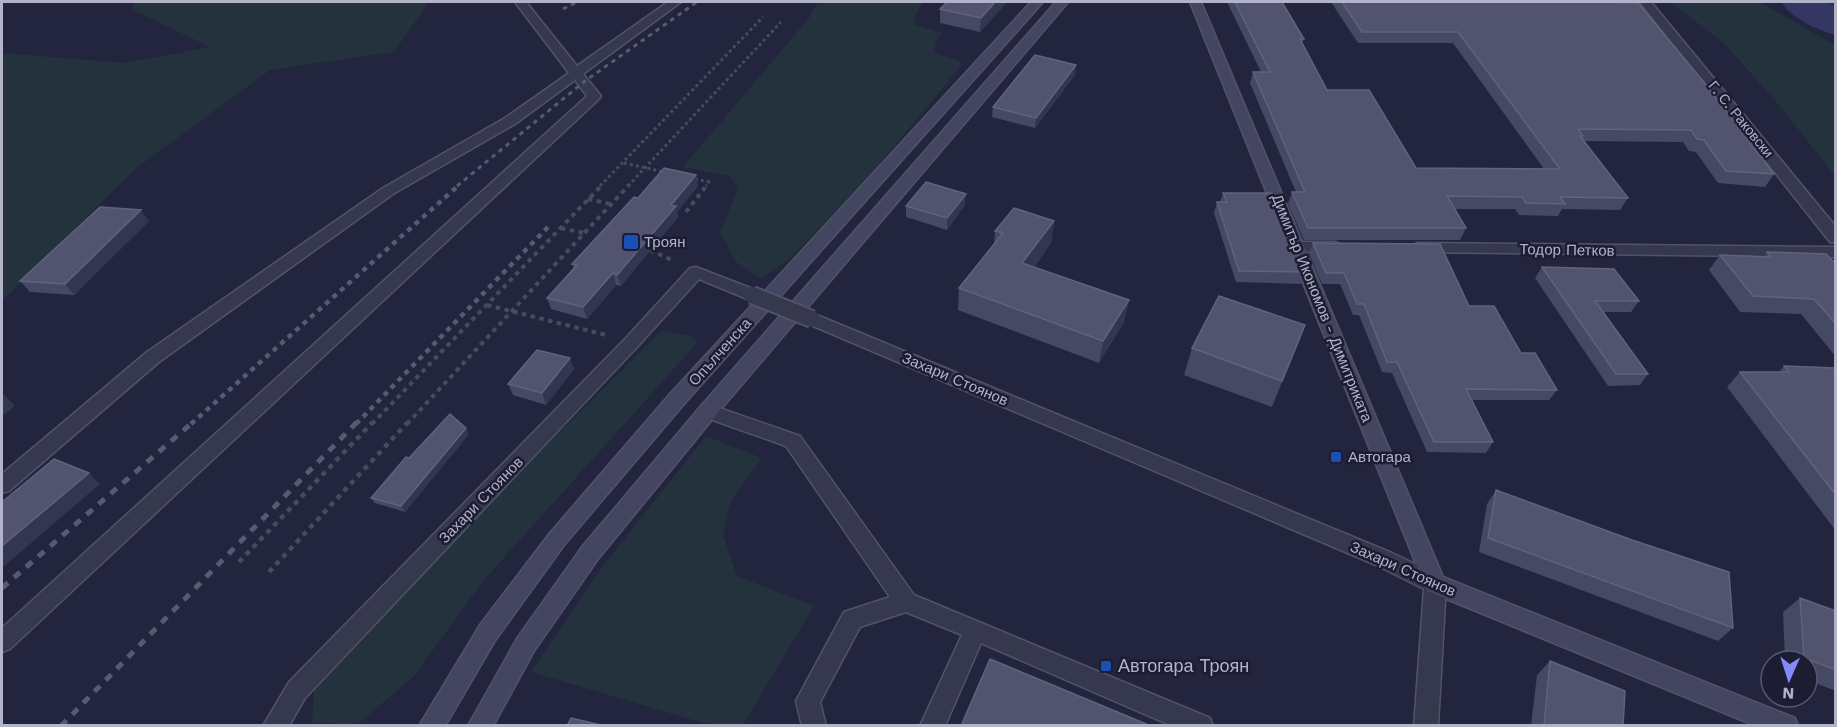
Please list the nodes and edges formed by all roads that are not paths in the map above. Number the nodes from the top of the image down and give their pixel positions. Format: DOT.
graph roads {
  1 [pos="520,2"];
  2 [pos="675,2"];
  3 [pos="1037,2"];
  4 [pos="1062,2"];
  5 [pos="1195,2"];
  6 [pos="1644,3"];
  7 [pos="576,74"];
  8 [pos="1836,238"];
  9 [pos="1298,247"];
  10 [pos="1358,248"];
  11 [pos="1406,248"];
  12 [pos="1836,252"];
  13 [pos="708,411"];
  14 [pos="2,486"];
  15 [pos="1435,584"];
  16 [pos="906,602"];
  17 [pos="976,630"];
  18 [pos="2,642"];
  19 [pos="275,726"];
  20 [pos="431,726"];
  21 [pos="480,726"];
  22 [pos="814,726"];
  23 [pos="932,726"];
  24 [pos="1201,726"];
  25 [pos="1426,726"];
  26 [pos="1786,726"];
  1 -- 7 [label="street"];
  2 -- 7 [label="street"];
  3 -- 20 [label="street, Опълченска"];
  4 -- 13 [label="street, Опълченска"];
  5 -- 9 [label="street, Димитър Икономов - Димитриката"];
  6 -- 8 [label="street, Г. С. Раковски"];
  7 -- 14 [label="street"];
  7 -- 18 [label="street"];
  9 -- 10 [label="street"];
  9 -- 15 [label="street, Димитър Икономов - Димитриката"];
  11 -- 12 [label="street, Тодор Петков"];
  13 -- 16 [label="street"];
  13 -- 21 [label="street, Опълченска"];
  15 -- 19 [label="street, Захари Стоянов, bridge"];
  15 -- 25 [label="street, Димитър Икономов - Димитриката"];
  15 -- 26 [label="street, Захари Стоянов"];
  16 -- 17 [label="street"];
  16 -- 22 [label="street"];
  17 -- 23 [label="street"];
  17 -- 24 [label="street"];
}
